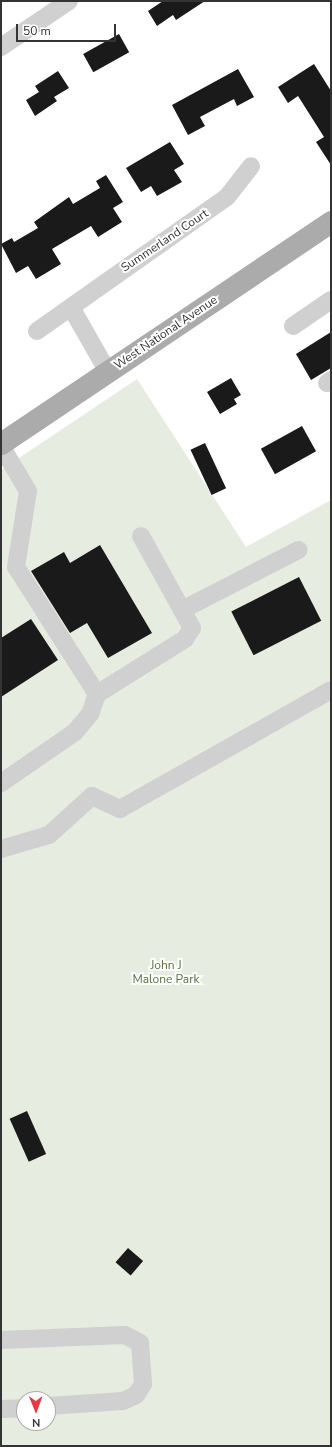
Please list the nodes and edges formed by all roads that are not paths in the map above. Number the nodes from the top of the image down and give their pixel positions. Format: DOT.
graph roads {
  1 [pos="69,1"];
  2 [pos="1,47"];
  3 [pos="251,166"];
  4 [pos="331,222"];
  5 [pos="331,300"];
  6 [pos="72,309"];
  7 [pos="293,326"];
  8 [pos="37,331"];
  9 [pos="108,372"];
  10 [pos="1,445"];
  11 [pos="141,536"];
  12 [pos="298,550"];
  13 [pos="182,610"];
  14 [pos="331,690"];
  15 [pos="97,694"];
  16 [pos="1,783"];
  17 [pos="1,849"];
  18 [pos="1,1340"];
  19 [pos="56,1405"];
  20 [pos="16,1408"];
  21 [pos="1,1409"];
  1 -- 2 [label="street"];
  3 -- 6 [label="street, Summerland Court"];
  4 -- 9 [label="main road, West National Avenue"];
  5 -- 7 [label="street"];
  6 -- 8 [label="street, Summerland Court"];
  6 -- 9 [label="street"];
  9 -- 10 [label="main road, West National Avenue"];
  10 -- 15 [label="street"];
  11 -- 13 [label="street"];
  12 -- 13 [label="street"];
  13 -- 15 [label="street"];
  14 -- 17 [label="street"];
  15 -- 16 [label="street"];
  18 -- 19 [label="street"];
  20 -- 21 [label="street"];
}
